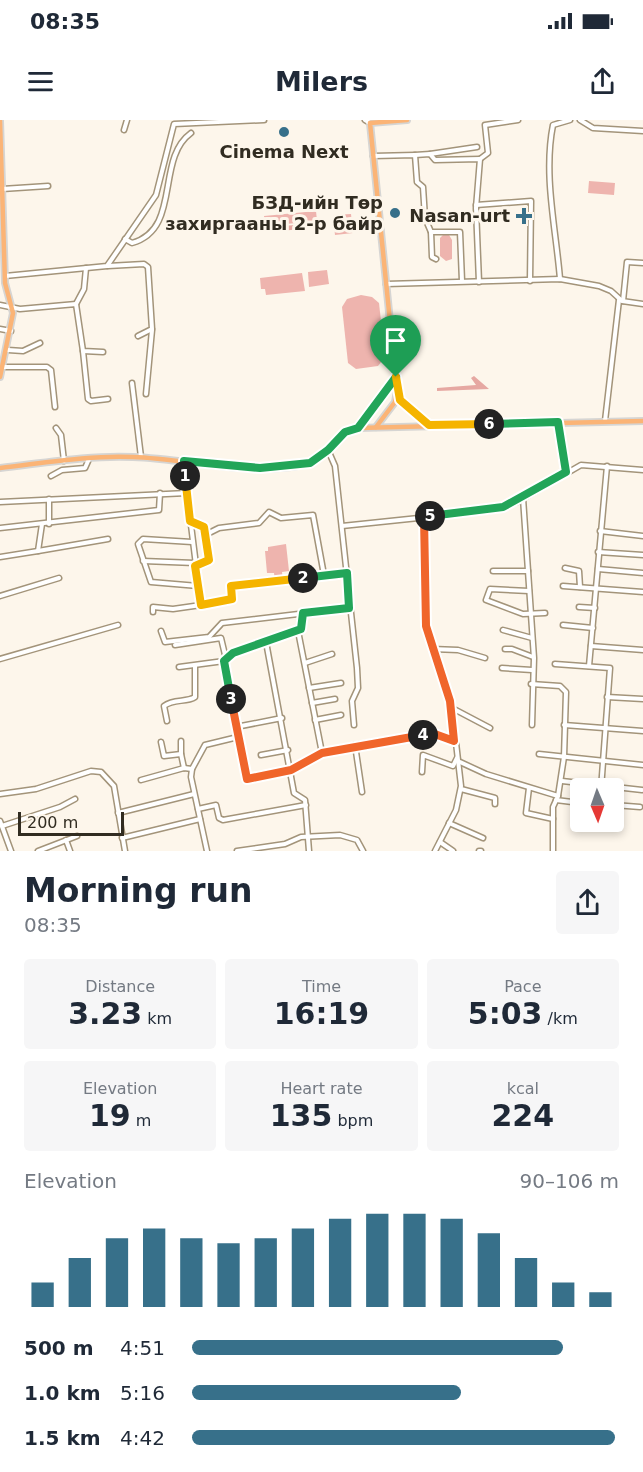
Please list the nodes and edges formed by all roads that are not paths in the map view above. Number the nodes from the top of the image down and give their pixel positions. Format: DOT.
graph roads {
  1 [pos="127,120"];
  2 [pos="264,120"];
  3 [pos="407,120"];
  4 [pos="518,120"];
  5 [pos="570,120"];
  6 [pos="580,120"];
  7 [pos="0,121"];
  8 [pos="208,121"];
  9 [pos="368,121"];
  10 [pos="552,122"];
  11 [pos="124,130"];
  12 [pos="643,131"];
  13 [pos="191,133"];
  14 [pos="477,147"];
  15 [pos="430,154"];
  16 [pos="415,155"];
  17 [pos="373,156"];
  18 [pos="480,159"];
  19 [pos="163,173"];
  20 [pos="170,179"];
  21 [pos="48,186"];
  22 [pos="2,189"];
  23 [pos="476,205"];
  24 [pos="431,232"];
  25 [pos="125,239"];
  26 [pos="436,260"];
  27 [pos="643,263"];
  28 [pos="107,266"];
  29 [pos="86,268"];
  30 [pos="5,276"];
  31 [pos="560,279"];
  32 [pos="530,280"];
  33 [pos="462,281"];
  34 [pos="479,282"];
  35 [pos="386,284"];
  36 [pos="0,289"];
  37 [pos="7,290"];
  38 [pos="621,300"];
  39 [pos="75,304"];
  40 [pos="643,304"];
  41 [pos="0,305"];
  42 [pos="13,309"];
  43 [pos="0,329"];
  44 [pos="153,329"];
  45 [pos="11,331"];
  46 [pos="138,336"];
  47 [pos="40,343"];
  48 [pos="8,350"];
  49 [pos="83,351"];
  50 [pos="103,352"];
  51 [pos="2,364"];
  52 [pos="0,377"];
  53 [pos="396,377"];
  54 [pos="132,382"];
  55 [pos="397,391"];
  56 [pos="146,394"];
  57 [pos="108,399"];
  58 [pos="55,407"];
  59 [pos="605,421"];
  60 [pos="643,421"];
  61 [pos="558,422"];
  62 [pos="429,425"];
  63 [pos="376,427"];
  64 [pos="56,428"];
  65 [pos="358,428"];
  66 [pos="328,450"];
  67 [pos="141,457"];
  68 [pos="89,459"];
  69 [pos="184,461"];
  70 [pos="64,462"];
  71 [pos="607,466"];
  72 [pos="0,468"];
  73 [pos="643,470"];
  74 [pos="566,472"];
  75 [pos="51,476"];
  76 [pos="160,493"];
  77 [pos="188,493"];
  78 [pos="524,498"];
  79 [pos="49,499"];
  80 [pos="0,502"];
  81 [pos="424,517"];
  82 [pos="190,521"];
  83 [pos="42,524"];
  84 [pos="49,524"];
  85 [pos="342,526"];
  86 [pos="0,528"];
  87 [pos="600,531"];
  88 [pos="205,535"];
  89 [pos="643,536"];
  90 [pos="108,539"];
  91 [pos="192,542"];
  92 [pos="38,551"];
  93 [pos="598,552"];
  94 [pos="643,555"];
  95 [pos="0,557"];
  96 [pos="143,561"];
  97 [pos="195,565"];
  98 [pos="566,568"];
  99 [pos="598,569"];
  100 [pos="528,571"];
  101 [pos="493,572"];
  102 [pos="347,573"];
  103 [pos="643,573"];
  104 [pos="324,575"];
  105 [pos="60,578"];
  106 [pos="198,586"];
  107 [pos="563,586"];
  108 [pos="580,587"];
  109 [pos="596,588"];
  110 [pos="530,591"];
  111 [pos="643,592"];
  112 [pos="0,596"];
  113 [pos="201,605"];
  114 [pos="349,608"];
  115 [pos="579,608"];
  116 [pos="595,608"];
  117 [pos="153,612"];
  118 [pos="303,613"];
  119 [pos="545,613"];
  120 [pos="531,614"];
  121 [pos="118,625"];
  122 [pos="563,625"];
  123 [pos="593,628"];
  124 [pos="503,630"];
  125 [pos="161,631"];
  126 [pos="298,631"];
  127 [pos="532,638"];
  128 [pos="266,642"];
  129 [pos="175,645"];
  130 [pos="591,646"];
  131 [pos="432,649"];
  132 [pos="505,649"];
  133 [pos="643,650"];
  134 [pos="332,654"];
  135 [pos="534,657"];
  136 [pos="485,658"];
  137 [pos="0,659"];
  138 [pos="225,660"];
  139 [pos="305,663"];
  140 [pos="555,664"];
  141 [pos="195,666"];
  142 [pos="589,666"];
  143 [pos="179,667"];
  144 [pos="502,668"];
  145 [pos="532,670"];
  146 [pos="341,683"];
  147 [pos="531,684"];
  148 [pos="309,688"];
  149 [pos="607,697"];
  150 [pos="335,699"];
  151 [pos="643,699"];
  152 [pos="312,703"];
  153 [pos="452,708"];
  154 [pos="341,715"];
  155 [pos="282,718"];
  156 [pos="315,720"];
  157 [pos="166,721"];
  158 [pos="354,725"];
  159 [pos="532,725"];
  160 [pos="564,726"];
  161 [pos="236,727"];
  162 [pos="490,728"];
  163 [pos="605,729"];
  164 [pos="643,731"];
  165 [pos="238,737"];
  166 [pos="181,741"];
  167 [pos="454,741"];
  168 [pos="161,742"];
  169 [pos="355,746"];
  170 [pos="288,750"];
  171 [pos="322,753"];
  172 [pos="181,754"];
  173 [pos="539,754"];
  174 [pos="261,756"];
  175 [pos="457,757"];
  176 [pos="564,757"];
  177 [pos="603,760"];
  178 [pos="460,762"];
  179 [pos="643,765"];
  180 [pos="184,768"];
  181 [pos="192,769"];
  182 [pos="291,770"];
  183 [pos="422,772"];
  184 [pos="602,778"];
  185 [pos="141,780"];
  186 [pos="562,781"];
  187 [pos="570,782"];
  188 [pos="529,788"];
  189 [pos="461,789"];
  190 [pos="624,789"];
  191 [pos="642,790"];
  192 [pos="362,792"];
  193 [pos="0,794"];
  194 [pos="194,794"];
  195 [pos="557,798"];
  196 [pos="75,799"];
  197 [pos="570,801"];
  198 [pos="495,804"];
  199 [pos="306,805"];
  200 [pos="624,806"];
  201 [pos="640,807"];
  202 [pos="198,809"];
  203 [pos="118,813"];
  204 [pos="200,819"];
  205 [pos="553,819"];
  206 [pos="1,823"];
  207 [pos="449,823"];
  208 [pos="77,836"];
  209 [pos="122,838"];
  210 [pos="308,838"];
  211 [pos="483,838"];
  212 [pos="66,840"];
  213 [pos="440,842"];
  214 [pos="259,849"];
  215 [pos="11,851"];
  216 [pos="38,851"];
  217 [pos="70,851"];
  218 [pos="125,851"];
  219 [pos="207,851"];
  220 [pos="237,851"];
  221 [pos="309,851"];
  222 [pos="363,851"];
  223 [pos="435,851"];
  224 [pos="453,851"];
  225 [pos="553,851"];
  1 -- 11 [label="street"];
  2 -- 8 [label="street"];
  3 -- 9 [label="main road"];
  4 -- 18 [label="street"];
  5 -- 10 [label="street"];
  6 -- 12 [label="street"];
  7 -- 22 [label="main road"];
  8 -- 19 [label="street"];
  9 -- 17 [label="main road"];
  10 -- 31 [label="street"];
  13 -- 20 [label="street"];
  14 -- 15 [label="street"];
  15 -- 16 [label="street"];
  15 -- 18 [label="street"];
  16 -- 17 [label="street"];
  16 -- 24 [label="street"];
  17 -- 35 [label="main road"];
  18 -- 23 [label="street"];
  19 -- 20 [label="street"];
  19 -- 25 [label="street"];
  20 -- 25 [label="street"];
  21 -- 22 [label="street"];
  22 -- 30 [label="main road"];
  23 -- 32 [label="street"];
  23 -- 34 [label="street"];
  24 -- 26 [label="street"];
  24 -- 33 [label="street"];
  25 -- 28 [label="street"];
  27 -- 38 [label="street"];
  28 -- 29 [label="street"];
  28 -- 44 [label="street"];
  29 -- 30 [label="street"];
  29 -- 39 [label="street"];
  30 -- 37 [label="main road"];
  31 -- 32 [label="street"];
  31 -- 38 [label="street"];
  32 -- 34 [label="street"];
  33 -- 34 [label="street"];
  33 -- 35 [label="street"];
  35 -- 53 [label="main road"];
  36 -- 37 [label="street"];
  37 -- 42 [label="main road"];
  38 -- 40 [label="street"];
  38 -- 59 [label="street"];
  39 -- 42 [label="street"];
  39 -- 49 [label="street"];
  41 -- 42 [label="street"];
  42 -- 45 [label="main road"];
  43 -- 45 [label="street"];
  44 -- 46 [label="street"];
  44 -- 56 [label="street"];
  45 -- 48 [label="main road"];
  47 -- 48 [label="street"];
  48 -- 51 [label="main road"];
  49 -- 50 [label="street"];
  49 -- 57 [label="street"];
  51 -- 52 [label="main road"];
  51 -- 58 [label="street"];
  53 -- 55 [label="main road"];
  53 -- 65 [label="street"];
  54 -- 67 [label="street"];
  55 -- 62 [label="main road"];
  55 -- 63 [label="main road"];
  59 -- 60 [label="main road"];
  59 -- 61 [label="main road"];
  61 -- 62 [label="main road"];
  61 -- 74 [label="street"];
  62 -- 63 [label="main road"];
  63 -- 65 [label="main road"];
  64 -- 70 [label="street"];
  65 -- 66 [label="main road"];
  66 -- 69 [label="main road"];
  66 -- 85 [label="street"];
  67 -- 68 [label="main road"];
  67 -- 69 [label="main road"];
  68 -- 70 [label="main road"];
  68 -- 75 [label="street"];
  69 -- 77 [label="street"];
  70 -- 72 [label="main road"];
  71 -- 73 [label="street"];
  71 -- 74 [label="street"];
  71 -- 87 [label="street"];
  74 -- 78 [label="street"];
  76 -- 77 [label="street"];
  76 -- 79 [label="street"];
  76 -- 84 [label="street"];
  77 -- 82 [label="street"];
  78 -- 81 [label="street"];
  78 -- 100 [label="street"];
  79 -- 80 [label="street"];
  79 -- 84 [label="street"];
  81 -- 85 [label="street"];
  81 -- 131 [label="street"];
  82 -- 88 [label="street"];
  82 -- 91 [label="street"];
  83 -- 84 [label="street"];
  83 -- 86 [label="street"];
  83 -- 92 [label="street"];
  85 -- 102 [label="street"];
  87 -- 89 [label="street"];
  87 -- 93 [label="street"];
  88 -- 97 [label="street"];
  88 -- 104 [label="street"];
  90 -- 92 [label="street"];
  91 -- 96 [label="street"];
  91 -- 97 [label="street"];
  92 -- 95 [label="street"];
  93 -- 94 [label="street"];
  93 -- 99 [label="street"];
  96 -- 97 [label="street"];
  96 -- 106 [label="street"];
  97 -- 106 [label="street"];
  98 -- 108 [label="street"];
  99 -- 103 [label="street"];
  99 -- 109 [label="street"];
  100 -- 101 [label="street"];
  100 -- 110 [label="street"];
  102 -- 104 [label="street"];
  102 -- 114 [label="street"];
  104 -- 113 [label="street"];
  105 -- 112 [label="street"];
  106 -- 113 [label="street"];
  107 -- 108 [label="street"];
  108 -- 109 [label="street"];
  109 -- 111 [label="street"];
  109 -- 116 [label="street"];
  110 -- 120 [label="street"];
  110 -- 120 [label="street"];
  113 -- 117 [label="street"];
  114 -- 118 [label="street"];
  114 -- 158 [label="street"];
  115 -- 116 [label="street"];
  116 -- 123 [label="street"];
  118 -- 125 [label="street"];
  118 -- 126 [label="street"];
  119 -- 120 [label="street"];
  120 -- 127 [label="street"];
  121 -- 137 [label="street"];
  122 -- 123 [label="street"];
  123 -- 130 [label="street"];
  124 -- 127 [label="street"];
  126 -- 128 [label="street"];
  126 -- 139 [label="street"];
  127 -- 135 [label="street"];
  128 -- 138 [label="street"];
  128 -- 155 [label="street"];
  129 -- 138 [label="street"];
  130 -- 133 [label="street"];
  130 -- 142 [label="street"];
  131 -- 136 [label="street"];
  131 -- 153 [label="street"];
  132 -- 135 [label="street"];
  134 -- 139 [label="street"];
  135 -- 145 [label="street"];
  138 -- 141 [label="street"];
  138 -- 161 [label="street"];
  139 -- 148 [label="street"];
  140 -- 142 [label="street"];
  141 -- 143 [label="street"];
  141 -- 157 [label="street"];
  142 -- 149 [label="street"];
  144 -- 145 [label="street"];
  145 -- 147 [label="street"];
  146 -- 148 [label="street"];
  147 -- 159 [label="street"];
  147 -- 160 [label="street"];
  148 -- 152 [label="street"];
  149 -- 151 [label="street"];
  149 -- 163 [label="street"];
  150 -- 152 [label="street"];
  152 -- 156 [label="street"];
  153 -- 162 [label="street"];
  153 -- 167 [label="street"];
  154 -- 156 [label="street"];
  155 -- 161 [label="street"];
  155 -- 170 [label="street"];
  156 -- 171 [label="street"];
  160 -- 163 [label="street"];
  160 -- 176 [label="street"];
  161 -- 165 [label="street"];
  163 -- 164 [label="street"];
  163 -- 177 [label="street"];
  165 -- 181 [label="street"];
  165 -- 182 [label="street"];
  166 -- 172 [label="street"];
  167 -- 169 [label="street"];
  167 -- 175 [label="street"];
  168 -- 172 [label="street"];
  169 -- 171 [label="street"];
  169 -- 192 [label="street"];
  170 -- 174 [label="street"];
  170 -- 182 [label="street"];
  171 -- 182 [label="street"];
  172 -- 180 [label="street"];
  173 -- 176 [label="street"];
  175 -- 178 [label="street"];
  175 -- 183 [label="street"];
  176 -- 177 [label="street"];
  176 -- 186 [label="street"];
  177 -- 179 [label="street"];
  177 -- 184 [label="street"];
  178 -- 188 [label="street"];
  178 -- 189 [label="street"];
  180 -- 181 [label="street"];
  180 -- 185 [label="street"];
  181 -- 194 [label="street"];
  182 -- 199 [label="street"];
  186 -- 187 [label="street"];
  186 -- 195 [label="street"];
  188 -- 195 [label="street"];
  188 -- 205 [label="street"];
  189 -- 198 [label="street"];
  189 -- 207 [label="street"];
  190 -- 191 [label="street"];
  193 -- 203 [label="street"];
  194 -- 202 [label="street"];
  194 -- 203 [label="street"];
  195 -- 197 [label="street"];
  195 -- 205 [label="street"];
  196 -- 206 [label="street"];
  199 -- 202 [label="street"];
  199 -- 210 [label="street"];
  200 -- 201 [label="street"];
  202 -- 204 [label="street"];
  203 -- 209 [label="street"];
  204 -- 209 [label="street"];
  204 -- 219 [label="street"];
  205 -- 225 [label="street"];
  206 -- 215 [label="street"];
  207 -- 211 [label="street"];
  207 -- 213 [label="street"];
  208 -- 212 [label="street"];
  209 -- 218 [label="street"];
  210 -- 214 [label="street"];
  210 -- 221 [label="street"];
  210 -- 222 [label="street"];
  212 -- 216 [label="street"];
  212 -- 217 [label="street"];
  213 -- 223 [label="street"];
  213 -- 224 [label="street"];
  214 -- 220 [label="street"];
}
